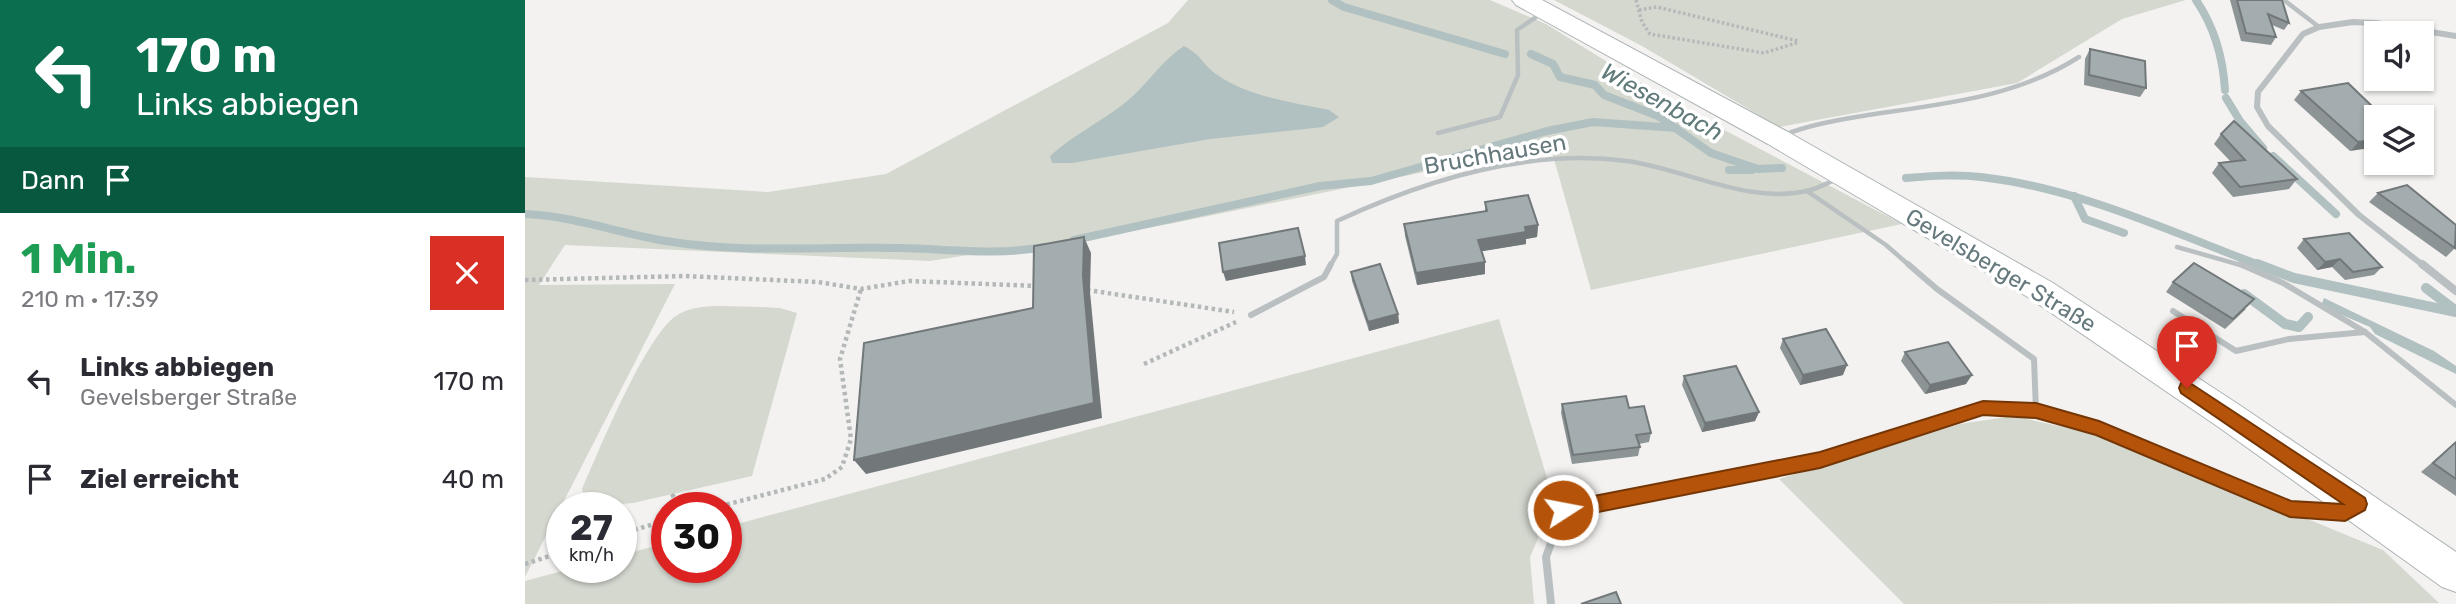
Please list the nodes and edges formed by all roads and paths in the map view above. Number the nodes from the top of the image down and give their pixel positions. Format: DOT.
graph roads {
  1 [pos="1636,0"];
  2 [pos="2284,0"];
  3 [pos="1535,5"];
  4 [pos="1639,10"];
  5 [pos="2319,27"];
  6 [pos="2455,36"];
  7 [pos="2079,57"];
  8 [pos="1438,133"];
  9 [pos="1778,138"];
  10 [pos="1845,176"];
  11 [pos="1807,191"];
  12 [pos="2177,247"];
  13 [pos="525,280"];
  14 [pos="1046,287"];
  15 [pos="861,289"];
  16 [pos="1084,290"];
  17 [pos="2456,290"];
  18 [pos="2172,311"];
  19 [pos="1251,315"];
  20 [pos="2365,332"];
  21 [pos="1145,364"];
  22 [pos="2456,405"];
  23 [pos="2036,411"];
  24 [pos="742,500"];
  25 [pos="2358,504"];
  26 [pos="546,557"];
  27 [pos="525,564"];
  28 [pos="2456,574"];
  29 [pos="1551,604"];
  1 -- 4 [label="path"];
  2 -- 5 [label="lane"];
  3 -- 8 [label="lane"];
  3 -- 9 [label="main road, Gevelsberger Straße"];
  4 -- 4 [label="path"];
  5 -- 6 [label="street"];
  5 -- 17 [label="street"];
  7 -- 9 [label="lane"];
  9 -- 10 [label="main road, Gevelsberger Straße"];
  10 -- 11 [label="lane, Bruchhausen"];
  10 -- 25 [label="main road, Gevelsberger Straße"];
  11 -- 19 [label="lane, Bruchhausen"];
  11 -- 23 [label="lane"];
  12 -- 20 [label="lane"];
  13 -- 15 [label="path"];
  14 -- 15 [label="path"];
  15 -- 24 [label="path"];
  16 -- 19 [label="path"];
  18 -- 20 [label="lane"];
  19 -- 21 [label="path"];
  20 -- 22 [label="lane"];
  23 -- 25 [label="street"];
  23 -- 29 [label="street"];
  25 -- 28 [label="main road, Gevelsberger Straße"];
  26 -- 27 [label="path"];
}
